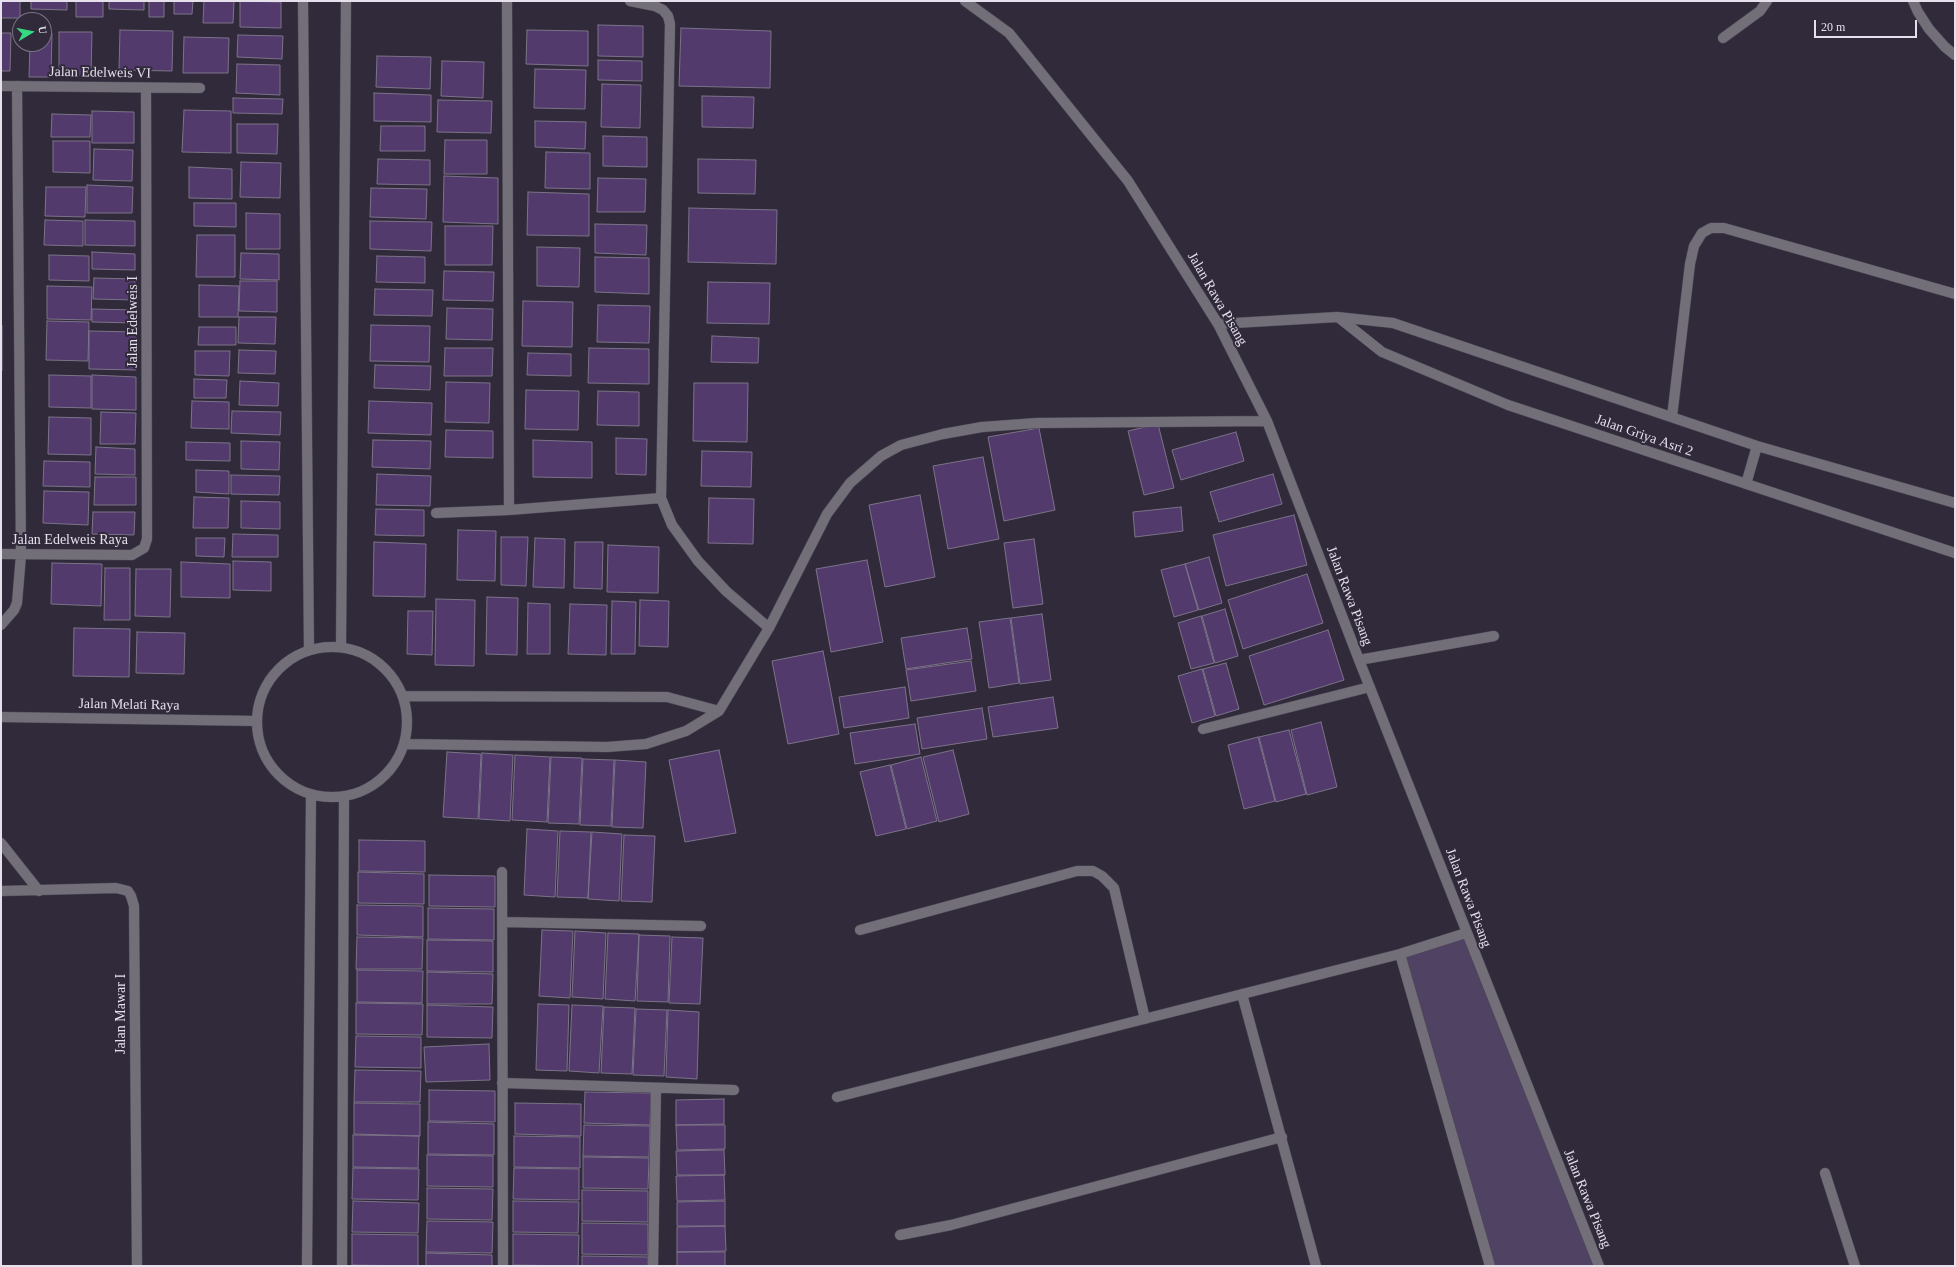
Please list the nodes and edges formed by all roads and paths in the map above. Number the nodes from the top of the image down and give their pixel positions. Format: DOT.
graph roads {
  1 [pos="304,1"];
  2 [pos="346,1"];
  3 [pos="507,1"];
  4 [pos="630,1"];
  5 [pos="965,1"];
  6 [pos="1767,1"];
  7 [pos="1913,1"];
  8 [pos="1723,38"];
  9 [pos="1955,55"];
  10 [pos="1,86"];
  11 [pos="16,86"];
  12 [pos="146,88"];
  13 [pos="200,88"];
  14 [pos="1955,294"];
  15 [pos="1337,317"];
  16 [pos="1218,324"];
  17 [pos="1672,417"];
  18 [pos="1267,421"];
  19 [pos="1757,446"];
  20 [pos="1746,484"];
  21 [pos="661,498"];
  22 [pos="1955,503"];
  23 [pos="510,510"];
  24 [pos="436,513"];
  25 [pos="139,552"];
  26 [pos="1,554"];
  27 [pos="1955,554"];
  28 [pos="21,555"];
  29 [pos="1,625"];
  30 [pos="769,628"];
  31 [pos="1494,636"];
  32 [pos="341,647"];
  33 [pos="309,650"];
  34 [pos="1359,660"];
  35 [pos="1370,686"];
  36 [pos="403,696"];
  37 [pos="719,711"];
  38 [pos="1,717"];
  39 [pos="257,722"];
  40 [pos="1203,729"];
  41 [pos="404,744"];
  42 [pos="311,794"];
  43 [pos="344,797"];
  44 [pos="1,843"];
  45 [pos="502,872"];
  46 [pos="39,891"];
  47 [pos="1,892"];
  48 [pos="502,922"];
  49 [pos="701,926"];
  50 [pos="860,930"];
  51 [pos="1466,933"];
  52 [pos="1400,954"];
  53 [pos="1242,994"];
  54 [pos="1146,1019"];
  55 [pos="502,1083"];
  56 [pos="656,1089"];
  57 [pos="734,1090"];
  58 [pos="837,1097"];
  59 [pos="1282,1137"];
  60 [pos="1825,1173"];
  61 [pos="900,1236"];
  62 [pos="137,1266"];
  63 [pos="307,1266"];
  64 [pos="342,1266"];
  65 [pos="503,1266"];
  66 [pos="653,1266"];
  67 [pos="1316,1266"];
  68 [pos="1490,1266"];
  69 [pos="1599,1266"];
  70 [pos="1855,1266"];
  1 -- 33 [label="street"];
  2 -- 32 [label="street"];
  3 -- 23 [label="street"];
  4 -- 21 [label="street"];
  5 -- 16 [label="street, Jalan Rawa Pisang"];
  6 -- 8 [label="street"];
  7 -- 9 [label="street"];
  10 -- 11 [label="street, Jalan Edelweis VI"];
  11 -- 12 [label="street, Jalan Edelweis VI"];
  11 -- 28 [label="street"];
  12 -- 13 [label="street, Jalan Edelweis VI"];
  12 -- 25 [label="street, Jalan Edelweis I"];
  14 -- 17 [label="street"];
  15 -- 16 [label="street, Jalan Griya Asri 2"];
  15 -- 17 [label="street, Jalan Griya Asri 2"];
  15 -- 20 [label="street, Jalan Griya Asri 2"];
  16 -- 18 [label="street, Jalan Rawa Pisang"];
  17 -- 19 [label="street, Jalan Griya Asri 2"];
  18 -- 30 [label="street"];
  18 -- 34 [label="street, Jalan Rawa Pisang"];
  19 -- 20 [label="street"];
  19 -- 22 [label="street, Jalan Griya Asri 2"];
  20 -- 27 [label="street, Jalan Griya Asri 2"];
  21 -- 23 [label="street"];
  21 -- 30 [label="street"];
  23 -- 24 [label="street"];
  25 -- 28 [label="street, Jalan Edelweis Raya"];
  26 -- 28 [label="street, Jalan Edelweis Raya"];
  28 -- 29 [label="street"];
  30 -- 37 [label="street"];
  31 -- 34 [label="street"];
  32 -- 33 [label="street"];
  32 -- 36 [label="street"];
  33 -- 39 [label="street"];
  34 -- 35 [label="street, Jalan Rawa Pisang"];
  35 -- 40 [label="street"];
  35 -- 51 [label="street, Jalan Rawa Pisang"];
  36 -- 37 [label="street"];
  36 -- 41 [label="street"];
  37 -- 41 [label="street"];
  38 -- 39 [label="street, Jalan Melati Raya"];
  39 -- 42 [label="street"];
  41 -- 43 [label="street"];
  42 -- 43 [label="street"];
  42 -- 63 [label="street"];
  43 -- 64 [label="street"];
  44 -- 46 [label="street"];
  45 -- 48 [label="street"];
  46 -- 47 [label="street, Jalan Mawar I"];
  46 -- 62 [label="street, Jalan Mawar I"];
  48 -- 49 [label="street"];
  48 -- 55 [label="street"];
  50 -- 54 [label="street"];
  51 -- 52 [label="street"];
  51 -- 69 [label="street, Jalan Rawa Pisang"];
  52 -- 53 [label="street"];
  52 -- 68 [label="street"];
  53 -- 54 [label="street"];
  53 -- 59 [label="street"];
  54 -- 58 [label="street"];
  55 -- 56 [label="street"];
  55 -- 65 [label="street"];
  56 -- 57 [label="street"];
  56 -- 66 [label="street"];
  59 -- 61 [label="street"];
  59 -- 67 [label="street"];
  60 -- 70 [label="street"];
}
